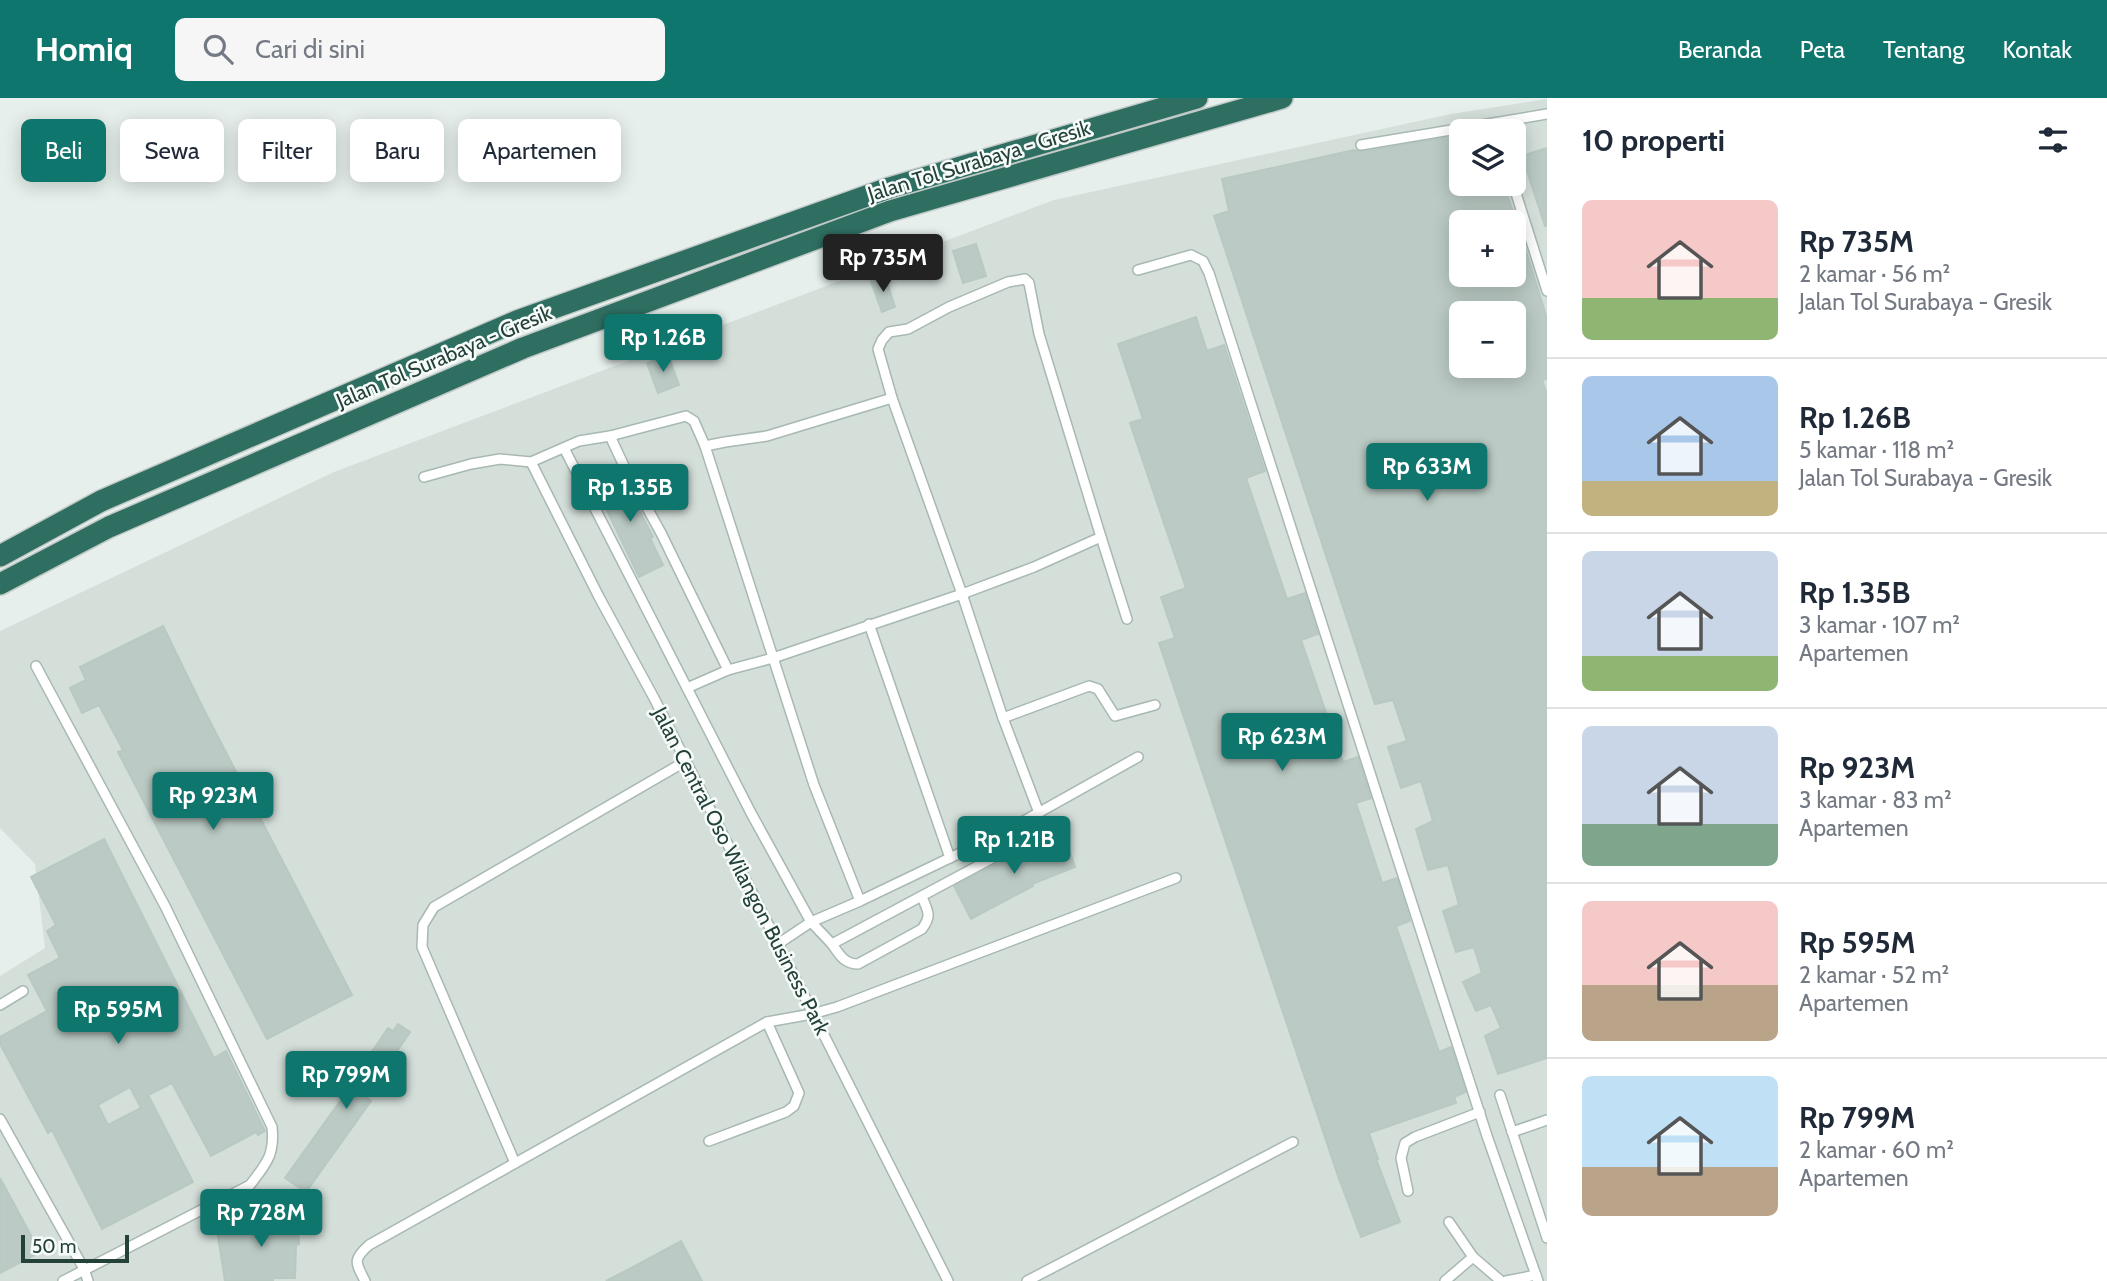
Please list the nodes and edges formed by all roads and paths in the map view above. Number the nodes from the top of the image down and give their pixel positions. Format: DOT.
graph roads {
  1 [pos="1197,98"];
  2 [pos="1282,98"];
  3 [pos="1547,114"];
  4 [pos="1526,119"];
  5 [pos="1449,133"];
  6 [pos="1361,145"];
  7 [pos="1517,196"];
  8 [pos="1138,270"];
  9 [pos="1547,291"];
  10 [pos="892,398"];
  11 [pos="610,436"];
  12 [pos="705,446"];
  13 [pos="564,448"];
  14 [pos="531,462"];
  15 [pos="424,477"];
  16 [pos="1101,537"];
  17 [pos="0,556"];
  18 [pos="0,584"];
  19 [pos="962,594"];
  20 [pos="1126,619"];
  21 [pos="869,624"];
  22 [pos="773,658"];
  23 [pos="36,666"];
  24 [pos="728,670"];
  25 [pos="687,688"];
  26 [pos="1155,705"];
  27 [pos="1003,718"];
  28 [pos="1138,757"];
  29 [pos="686,761"];
  30 [pos="1039,813"];
  31 [pos="1006,831"];
  32 [pos="950,858"];
  33 [pos="1176,878"];
  34 [pos="922,897"];
  35 [pos="860,901"];
  36 [pos="811,922"];
  37 [pos="778,944"];
  38 [pos="832,944"];
  39 [pos="23,991"];
  40 [pos="0,1005"];
  41 [pos="812,1014"];
  42 [pos="767,1022"];
  43 [pos="1500,1095"];
  44 [pos="1480,1112"];
  45 [pos="0,1119"];
  46 [pos="1547,1120"];
  47 [pos="1512,1132"];
  48 [pos="709,1141"];
  49 [pos="1293,1142"];
  50 [pos="515,1163"];
  51 [pos="1408,1191"];
  52 [pos="1448,1222"];
  53 [pos="1547,1238"];
  54 [pos="1473,1257"];
  55 [pos="85,1269"];
  56 [pos="1537,1278"];
  57 [pos="63,1281"];
  58 [pos="88,1281"];
  59 [pos="365,1281"];
  60 [pos="948,1281"];
  61 [pos="1027,1281"];
  62 [pos="1445,1281"];
  63 [pos="1503,1281"];
  1 -- 17 [label="highway, Jalan Tol Surabaya - Gresik"];
  2 -- 18 [label="highway, Jalan Tol Surabaya - Gresik"];
  3 -- 4 [label="lane"];
  5 -- 6 [label="lane"];
  7 -- 9 [label="lane"];
  8 -- 44 [label="lane"];
  10 -- 12 [label="lane"];
  10 -- 16 [label="lane"];
  10 -- 19 [label="lane"];
  11 -- 12 [label="lane"];
  11 -- 13 [label="lane"];
  11 -- 24 [label="lane"];
  12 -- 22 [label="lane"];
  13 -- 14 [label="lane"];
  13 -- 25 [label="lane"];
  14 -- 15 [label="lane"];
  14 -- 29 [label="lane, Jalan Central Oso Wilangon Business Park"];
  16 -- 19 [label="lane"];
  16 -- 20 [label="lane"];
  19 -- 21 [label="lane"];
  19 -- 27 [label="lane"];
  21 -- 22 [label="lane"];
  21 -- 32 [label="lane"];
  22 -- 24 [label="lane"];
  22 -- 35 [label="lane"];
  23 -- 55 [label="lane"];
  24 -- 25 [label="lane"];
  25 -- 36 [label="lane"];
  26 -- 27 [label="lane"];
  27 -- 30 [label="lane"];
  28 -- 30 [label="lane"];
  29 -- 37 [label="lane, Jalan Central Oso Wilangon Business Park"];
  29 -- 50 [label="lane"];
  30 -- 31 [label="lane"];
  31 -- 32 [label="lane"];
  31 -- 34 [label="lane"];
  32 -- 35 [label="lane"];
  33 -- 41 [label="lane"];
  34 -- 38 [label="lane"];
  34 -- 38 [label="lane"];
  35 -- 36 [label="lane"];
  36 -- 37 [label="lane"];
  36 -- 38 [label="lane"];
  37 -- 41 [label="lane, Jalan Central Oso Wilangon Business Park"];
  39 -- 40 [label="lane"];
  41 -- 42 [label="lane"];
  41 -- 60 [label="lane, Jalan Central Oso Wilangon Business Park"];
  42 -- 48 [label="lane"];
  42 -- 50 [label="lane"];
  43 -- 47 [label="lane"];
  44 -- 51 [label="lane"];
  44 -- 56 [label="lane"];
  45 -- 55 [label="lane"];
  46 -- 47 [label="lane"];
  47 -- 53 [label="lane"];
  49 -- 61 [label="lane"];
  50 -- 59 [label="lane"];
  52 -- 54 [label="lane"];
  54 -- 62 [label="lane"];
  54 -- 63 [label="lane"];
  55 -- 57 [label="lane"];
  55 -- 58 [label="lane"];
  56 -- 63 [label="lane"];
}
